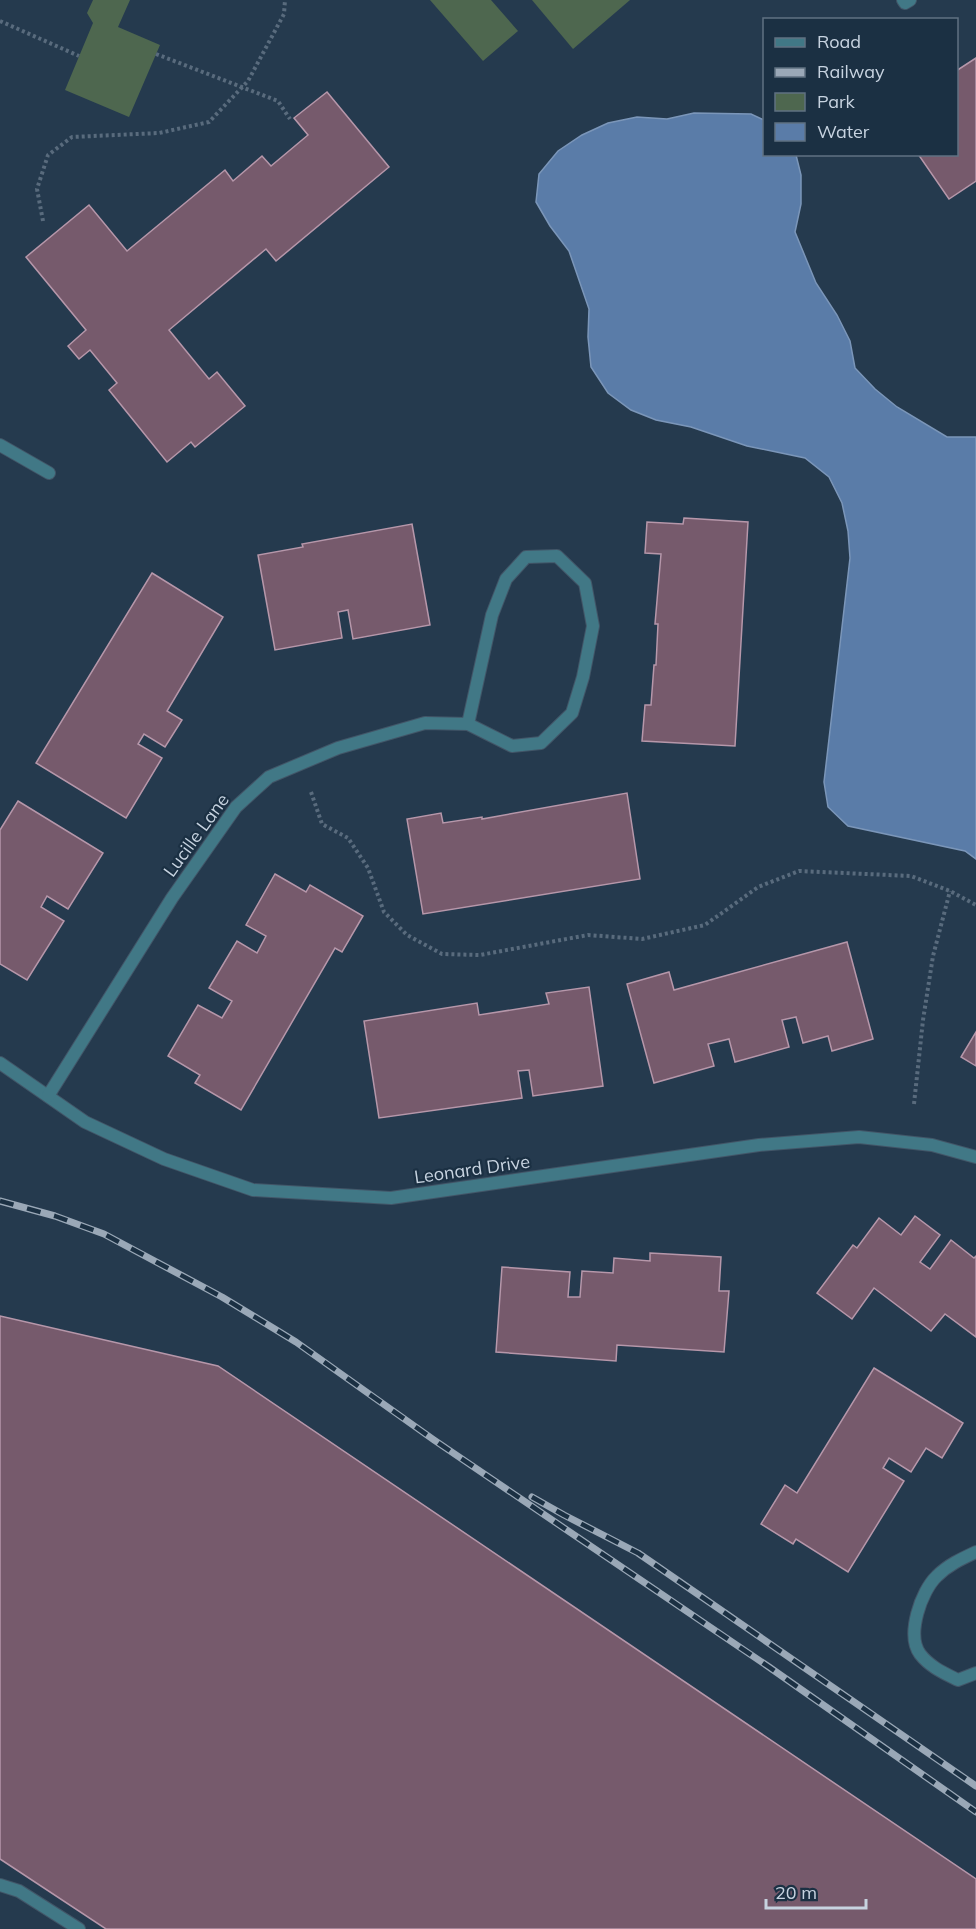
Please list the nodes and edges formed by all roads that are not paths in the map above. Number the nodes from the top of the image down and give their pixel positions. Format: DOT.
graph roads {
  1 [pos="903,0"];
  2 [pos="910,0"];
  3 [pos="0,444"];
  4 [pos="49,473"];
  5 [pos="468,724"];
  6 [pos="0,1063"];
  7 [pos="48,1096"];
  8 [pos="976,1157"];
  9 [pos="976,1552"];
  10 [pos="976,1673"];
  11 [pos="0,1885"];
  12 [pos="79,1929"];
  1 -- 2 [label="street"];
  3 -- 4 [label="street"];
  5 -- 5 [label="street, Lucille Lane"];
  5 -- 7 [label="street, Lucille Lane"];
  6 -- 7 [label="street, Leonard Drive"];
  7 -- 8 [label="street, Leonard Drive"];
  9 -- 10 [label="street"];
  11 -- 12 [label="street"];
}
